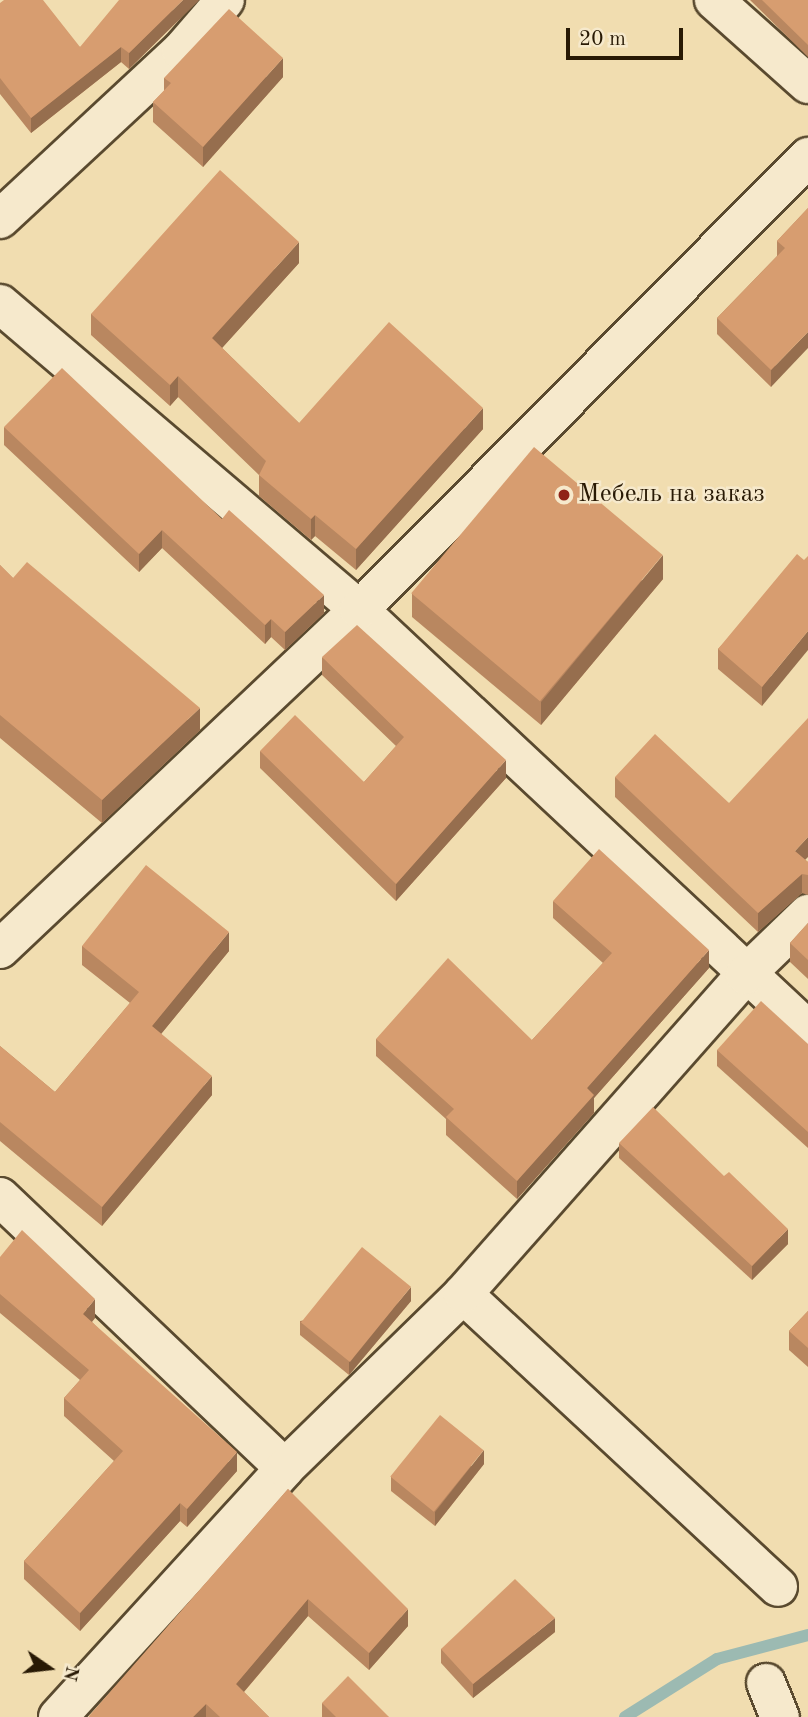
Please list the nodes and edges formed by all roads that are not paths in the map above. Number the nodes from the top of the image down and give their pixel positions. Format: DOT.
graph roads {
  1 [pos="225,0"];
  2 [pos="714,0"];
  3 [pos="808,84"];
  4 [pos="808,157"];
  5 [pos="0,219"];
  6 [pos="0,304"];
  7 [pos="359,610"];
  8 [pos="808,914"];
  9 [pos="0,949"];
  10 [pos="745,975"];
  11 [pos="808,1030"];
  12 [pos="0,1197"];
  13 [pos="463,1294"];
  14 [pos="285,1468"];
  15 [pos="778,1587"];
  16 [pos="58,1717"];
  1 -- 5 [label="street"];
  2 -- 3 [label="street"];
  4 -- 7 [label="street"];
  6 -- 7 [label="street"];
  7 -- 9 [label="street"];
  7 -- 10 [label="street"];
  8 -- 10 [label="street"];
  10 -- 11 [label="street"];
  10 -- 13 [label="street"];
  12 -- 14 [label="street"];
  13 -- 14 [label="street"];
  13 -- 15 [label="street"];
  14 -- 16 [label="street"];
}
